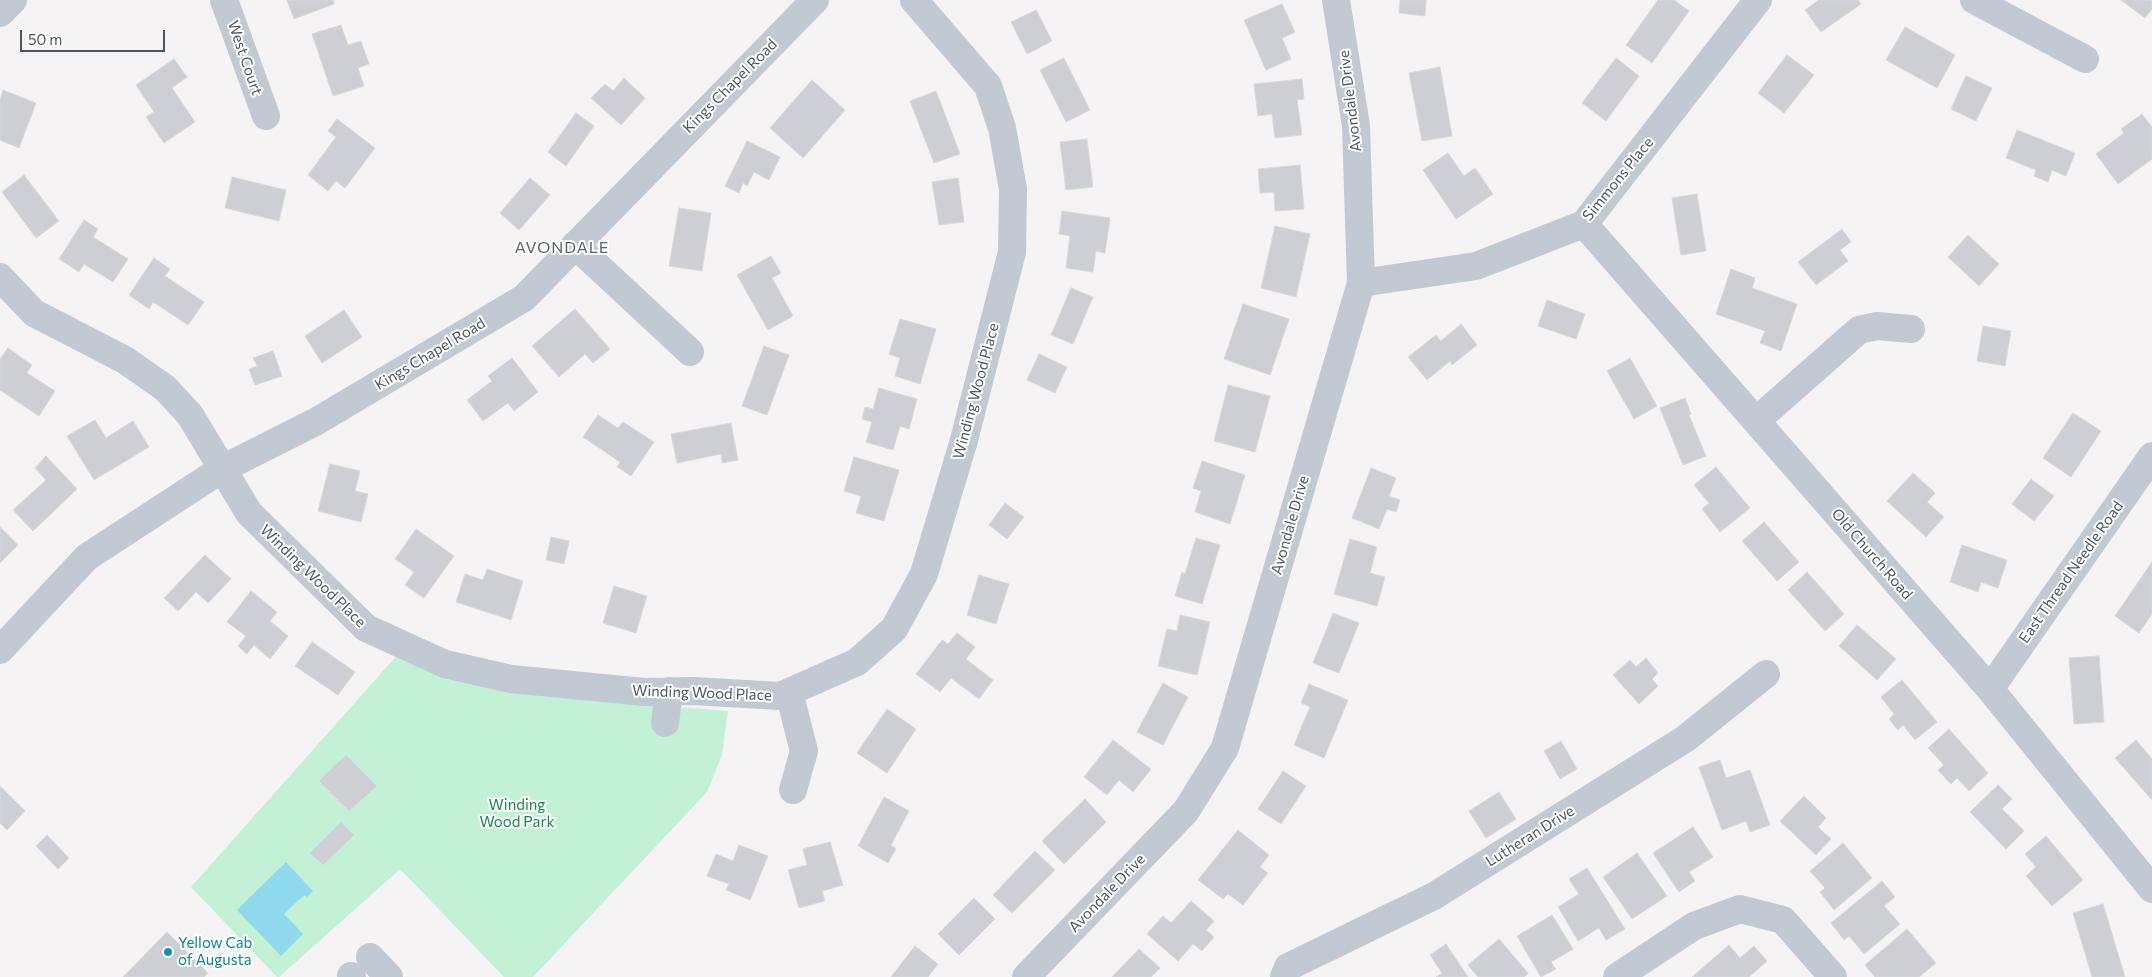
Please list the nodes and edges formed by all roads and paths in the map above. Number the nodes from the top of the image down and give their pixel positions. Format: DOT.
graph roads {
  1 [pos="13,0"];
  2 [pos="224,0"];
  3 [pos="816,0"];
  4 [pos="914,0"];
  5 [pos="1336,0"];
  6 [pos="1758,0"];
  7 [pos="1974,0"];
  8 [pos="0,13"];
  9 [pos="2085,59"];
  10 [pos="266,116"];
  11 [pos="1584,224"];
  12 [pos="575,245"];
  13 [pos="0,277"];
  14 [pos="1361,283"];
  15 [pos="1911,329"];
  16 [pos="690,352"];
  17 [pos="1756,421"];
  18 [pos="2152,456"];
  19 [pos="222,469"];
  20 [pos="0,650"];
  21 [pos="1766,674"];
  22 [pos="1990,689"];
  23 [pos="669,691"];
  24 [pos="789,692"];
  25 [pos="665,722"];
  26 [pos="793,790"];
  27 [pos="2152,890"];
  28 [pos="370,957"];
  29 [pos="389,977"];
  30 [pos="1026,977"];
  31 [pos="1284,977"];
  32 [pos="1617,977"];
  33 [pos="1833,977"];
  1 -- 8 [label="street"];
  2 -- 10 [label="street, West Court"];
  3 -- 12 [label="street, Kings Chapel Road"];
  4 -- 24 [label="street, Winding Wood Place"];
  5 -- 14 [label="street, Avondale Drive"];
  6 -- 11 [label="street, Simmons Place"];
  7 -- 9 [label="street"];
  11 -- 14 [label="street, Simmons Place"];
  11 -- 17 [label="street, Old Church Road"];
  12 -- 16 [label="street"];
  12 -- 19 [label="street, Kings Chapel Road"];
  13 -- 19 [label="street, Winding Wood Place"];
  14 -- 30 [label="street, Avondale Drive"];
  15 -- 17 [label="street"];
  17 -- 22 [label="street, Old Church Road"];
  18 -- 22 [label="street, East Thread Needle Road"];
  19 -- 20 [label="street, Kings Chapel Road"];
  19 -- 23 [label="street, Winding Wood Place"];
  21 -- 31 [label="street, Lutheran Drive"];
  22 -- 27 [label="street, Old Church Road"];
  23 -- 24 [label="street, Winding Wood Place"];
  23 -- 25 [label="street"];
  24 -- 26 [label="street"];
  28 -- 29 [label="street"];
  32 -- 33 [label="street"];
}
